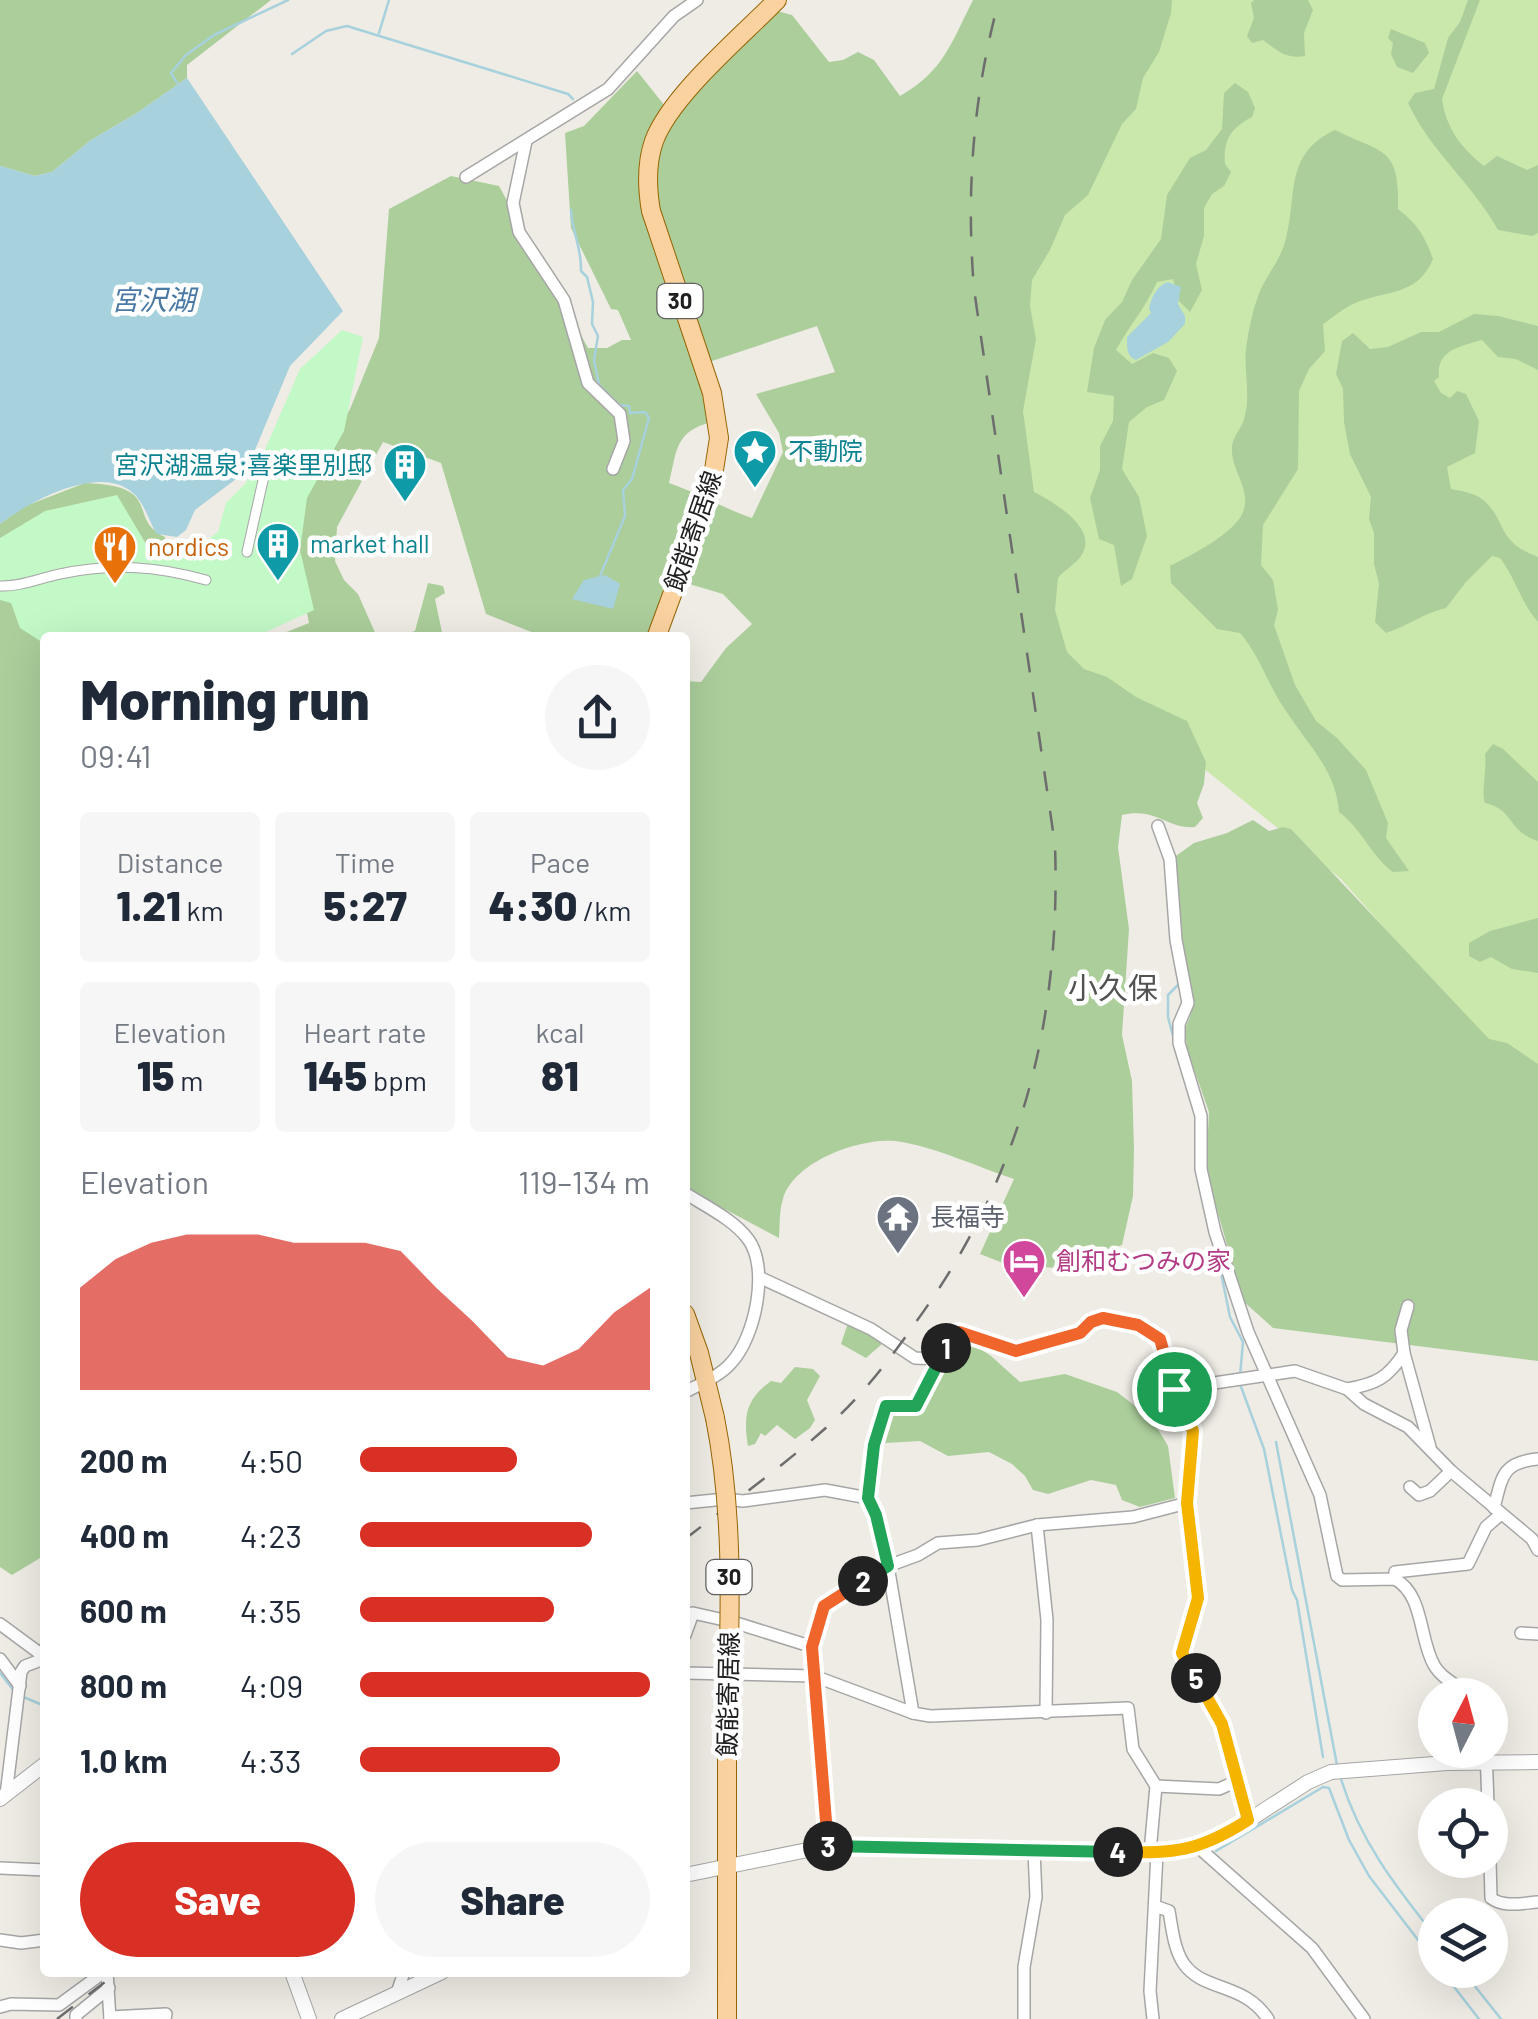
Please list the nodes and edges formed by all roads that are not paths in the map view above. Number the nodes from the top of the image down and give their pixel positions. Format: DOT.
graph roads {
  1 [pos="696,0"];
  2 [pos="777,0"];
  3 [pos="526,141"];
  4 [pos="466,177"];
  5 [pos="620,451"];
  6 [pos="634,456"];
  7 [pos="272,463"];
  8 [pos="613,469"];
  9 [pos="247,552"];
  10 [pos="206,580"];
  11 [pos="0,586"];
  12 [pos="658,632"];
  13 [pos="1158,826"];
  14 [pos="690,1197"];
  15 [pos="761,1278"];
  16 [pos="1408,1306"];
  17 [pos="1385,1321"];
  18 [pos="690,1330"];
  19 [pos="1401,1330"];
  20 [pos="1404,1353"];
  21 [pos="940,1358"];
  22 [pos="1266,1375"];
  23 [pos="706,1380"];
  24 [pos="690,1389"];
  25 [pos="1174,1389"];
  26 [pos="1347,1390"];
  27 [pos="1431,1449"];
  28 [pos="1538,1459"];
  29 [pos="1450,1471"];
  30 [pos="1410,1487"];
  31 [pos="868,1498"];
  32 [pos="690,1502"];
  33 [pos="1187,1503"];
  34 [pos="1497,1511"];
  35 [pos="1037,1525"];
  36 [pos="1538,1550"];
  37 [pos="888,1566"];
  38 [pos="1395,1580"];
  39 [pos="690,1622"];
  40 [pos="0,1624"];
  41 [pos="1521,1633"];
  42 [pos="1538,1634"];
  43 [pos="812,1647"];
  44 [pos="40,1654"];
  45 [pos="40,1658"];
  46 [pos="0,1659"];
  47 [pos="690,1673"];
  48 [pos="814,1676"];
  49 [pos="1448,1678"];
  50 [pos="20,1686"];
  51 [pos="0,1711"];
  52 [pos="912,1713"];
  53 [pos="1046,1713"];
  54 [pos="17,1716"];
  55 [pos="1508,1759"];
  56 [pos="1538,1762"];
  57 [pos="1418,1763"];
  58 [pos="40,1768"];
  59 [pos="1237,1781"];
  60 [pos="1156,1786"];
  61 [pos="3,1797"];
  62 [pos="1248,1820"];
  63 [pos="827,1846"];
  64 [pos="1198,1848"];
  65 [pos="1034,1851"];
  66 [pos="1154,1852"];
  67 [pos="728,1866"];
  68 [pos="0,1868"];
  69 [pos="40,1871"];
  70 [pos="690,1875"];
  71 [pos="1490,1878"];
  72 [pos="1538,1902"];
  73 [pos="1155,1906"];
  74 [pos="0,1940"];
  75 [pos="40,1941"];
  76 [pos="99,1977"];
  77 [pos="107,1977"];
  78 [pos="294,1977"];
  79 [pos="403,1977"];
  80 [pos="432,1977"];
  81 [pos="109,1988"];
  82 [pos="398,1993"];
  83 [pos="0,2007"];
  84 [pos="110,2018"];
  85 [pos="76,2019"];
  86 [pos="165,2019"];
  87 [pos="309,2019"];
  88 [pos="342,2019"];
  89 [pos="727,2019"];
  90 [pos="1024,2019"];
  91 [pos="1153,2019"];
  92 [pos="1268,2019"];
  93 [pos="1364,2019"];
  1 -- 3 [label="street"];
  2 -- 12 [label="main road, 飯能寄居線 / 30"];
  3 -- 4 [label="street"];
  3 -- 5 [label="street"];
  5 -- 6 [label="street"];
  5 -- 8 [label="street"];
  7 -- 9 [label="street"];
  10 -- 11 [label="street"];
  13 -- 22 [label="street"];
  14 -- 15 [label="street"];
  15 -- 21 [label="street"];
  15 -- 23 [label="street"];
  16 -- 19 [label="street"];
  17 -- 19 [label="street"];
  18 -- 23 [label="main road, 飯能寄居線 / 30"];
  19 -- 20 [label="street"];
  20 -- 26 [label="street"];
  20 -- 27 [label="street"];
  21 -- 25 [label="street"];
  21 -- 31 [label="street"];
  22 -- 25 [label="street"];
  22 -- 26 [label="street"];
  22 -- 38 [label="street"];
  23 -- 24 [label="street"];
  23 -- 67 [label="main road, 飯能寄居線 / 30, bridge"];
  25 -- 33 [label="street"];
  26 -- 27 [label="street"];
  27 -- 29 [label="street"];
  28 -- 34 [label="street"];
  29 -- 30 [label="street"];
  29 -- 34 [label="street"];
  31 -- 32 [label="street"];
  31 -- 37 [label="street"];
  33 -- 35 [label="street"];
  33 -- 59 [label="street"];
  34 -- 36 [label="street"];
  34 -- 38 [label="street"];
  35 -- 37 [label="street"];
  35 -- 53 [label="street"];
  37 -- 43 [label="street"];
  37 -- 52 [label="street"];
  38 -- 49 [label="street"];
  39 -- 43 [label="street"];
  40 -- 44 [label="street"];
  41 -- 42 [label="street"];
  43 -- 48 [label="street"];
  45 -- 50 [label="street"];
  46 -- 50 [label="street"];
  47 -- 48 [label="street"];
  48 -- 52 [label="street"];
  48 -- 63 [label="street"];
  50 -- 54 [label="street"];
  51 -- 54 [label="street"];
  52 -- 53 [label="street"];
  53 -- 60 [label="street"];
  54 -- 61 [label="street"];
  55 -- 56 [label="street"];
  57 -- 62 [label="street"];
  58 -- 61 [label="street"];
  59 -- 60 [label="street"];
  59 -- 62 [label="street"];
  60 -- 66 [label="street"];
  62 -- 64 [label="street"];
  63 -- 65 [label="street"];
  63 -- 67 [label="street"];
  64 -- 66 [label="street"];
  64 -- 93 [label="street"];
  65 -- 66 [label="street"];
  65 -- 90 [label="street"];
  66 -- 73 [label="street"];
  67 -- 70 [label="street"];
  67 -- 89 [label="main road, 飯能寄居線 / 30"];
  68 -- 69 [label="street"];
  71 -- 72 [label="street"];
  73 -- 91 [label="street"];
  73 -- 92 [label="street"];
  74 -- 75 [label="street"];
  76 -- 83 [label="street"];
  77 -- 81 [label="street"];
  78 -- 87 [label="street"];
  79 -- 82 [label="street"];
  80 -- 82 [label="street"];
  81 -- 84 [label="street"];
  81 -- 85 [label="street"];
  82 -- 88 [label="street"];
  84 -- 86 [label="street"];
}
